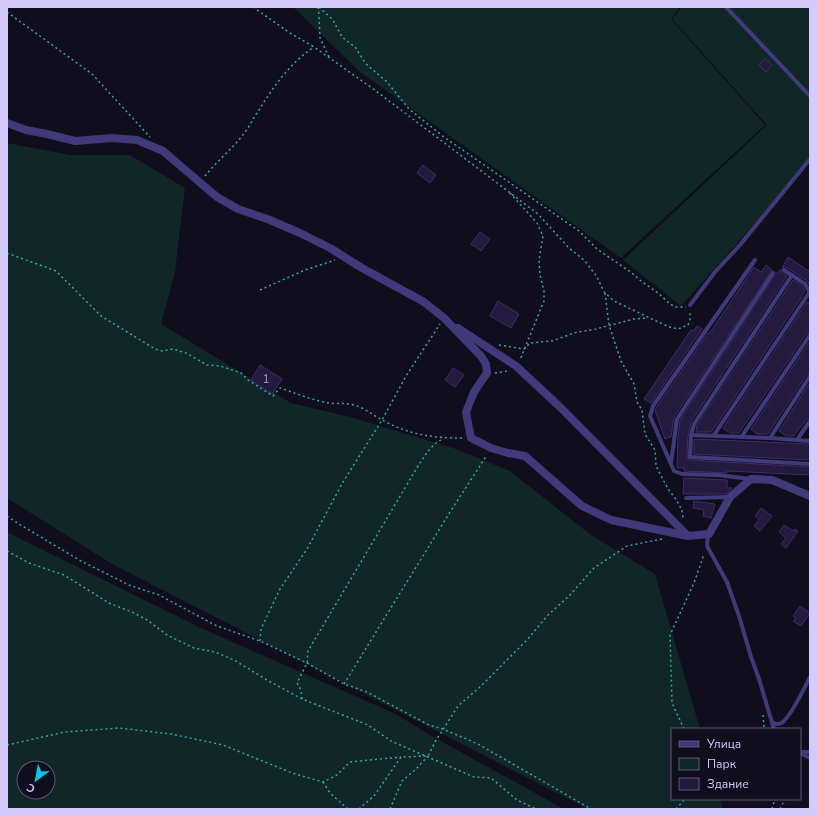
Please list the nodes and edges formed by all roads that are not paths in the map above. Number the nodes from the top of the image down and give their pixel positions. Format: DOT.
graph roads {
  1 [pos="726,7"];
  2 [pos="810,96"];
  3 [pos="7,123"];
  4 [pos="810,160"];
  5 [pos="755,260"];
  6 [pos="784,270"];
  7 [pos="773,273"];
  8 [pos="792,275"];
  9 [pos="810,293"];
  10 [pos="690,305"];
  11 [pos="444,318"];
  12 [pos="810,335"];
  13 [pos="810,376"];
  14 [pos="810,421"];
  15 [pos="691,434"];
  16 [pos="714,435"];
  17 [pos="742,436"];
  18 [pos="770,438"];
  19 [pos="797,440"];
  20 [pos="810,441"];
  21 [pos="671,464"];
  22 [pos="810,464"];
  23 [pos="751,479"];
  24 [pos="810,496"];
  25 [pos="730,497"];
  26 [pos="686,498"];
  27 [pos="709,534"];
  28 [pos="688,536"];
  29 [pos="810,677"];
  30 [pos="772,722"];
  31 [pos="774,728"];
  32 [pos="801,753"];
  33 [pos="810,758"];
  1 -- 2 [label="lane"];
  3 -- 11 [label="street"];
  4 -- 10 [label="lane"];
  5 -- 21 [label="lane"];
  6 -- 8 [label="lane"];
  7 -- 21 [label="lane"];
  8 -- 9 [label="lane"];
  8 -- 15 [label="lane"];
  9 -- 16 [label="lane"];
  11 -- 28 [label="street"];
  11 -- 28 [label="street"];
  12 -- 17 [label="lane"];
  13 -- 18 [label="lane"];
  14 -- 19 [label="lane"];
  15 -- 16 [label="lane"];
  15 -- 22 [label="lane"];
  16 -- 17 [label="lane"];
  17 -- 18 [label="lane"];
  18 -- 19 [label="lane"];
  19 -- 20 [label="lane"];
  21 -- 23 [label="lane"];
  23 -- 24 [label="street"];
  23 -- 25 [label="street"];
  25 -- 26 [label="lane"];
  25 -- 27 [label="street"];
  27 -- 28 [label="street"];
  27 -- 30 [label="lane"];
  29 -- 30 [label="lane"];
  30 -- 31 [label="lane"];
  32 -- 33 [label="lane"];
}
